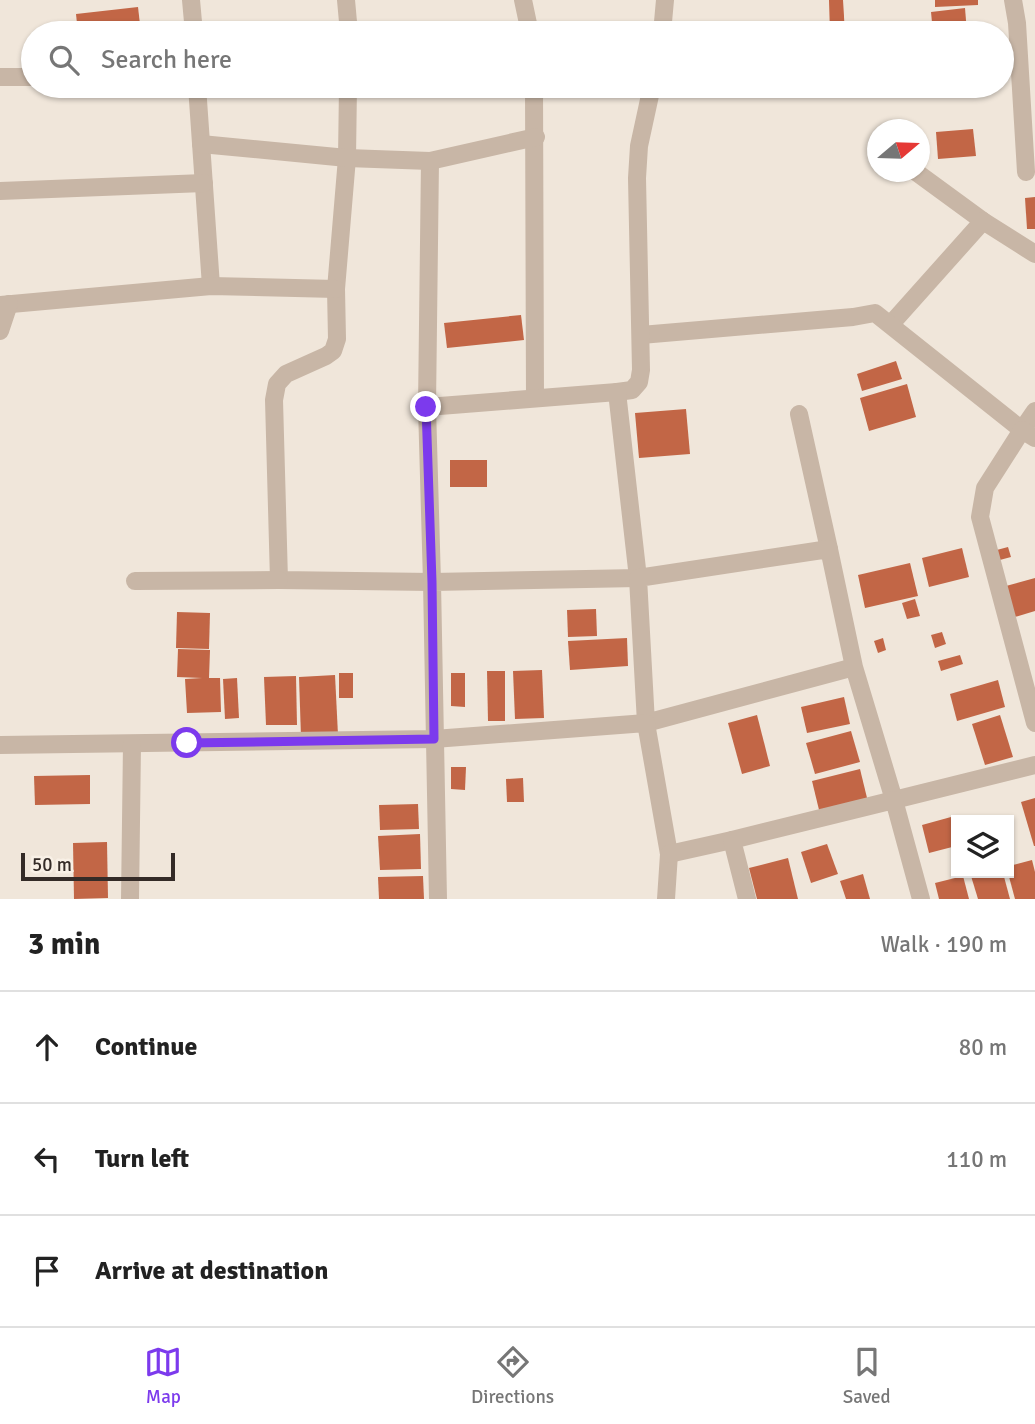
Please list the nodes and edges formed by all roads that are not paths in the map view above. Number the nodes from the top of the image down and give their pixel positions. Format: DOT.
graph roads {
  1 [pos="191,0"];
  2 [pos="346,0"];
  3 [pos="523,0"];
  4 [pos="665,0"];
  5 [pos="1013,0"];
  6 [pos="193,21"];
  7 [pos="348,21"];
  8 [pos="527,21"];
  9 [pos="663,21"];
  10 [pos="21,76"];
  11 [pos="0,77"];
  12 [pos="198,98"];
  13 [pos="348,98"];
  14 [pos="534,98"];
  15 [pos="649,98"];
  16 [pos="536,137"];
  17 [pos="201,144"];
  18 [pos="347,158"];
  19 [pos="430,161"];
  20 [pos="1026,172"];
  21 [pos="929,182"];
  22 [pos="204,183"];
  23 [pos="0,191"];
  24 [pos="982,221"];
  25 [pos="1035,254"];
  26 [pos="211,286"];
  27 [pos="336,289"];
  28 [pos="4,305"];
  29 [pos="891,324"];
  30 [pos="0,331"];
  31 [pos="641,335"];
  32 [pos="617,392"];
  33 [pos="535,398"];
  34 [pos="426,407"];
  35 [pos="1035,411"];
  36 [pos="799,414"];
  37 [pos="1028,434"];
  38 [pos="829,549"];
  39 [pos="638,578"];
  40 [pos="279,580"];
  41 [pos="135,581"];
  42 [pos="432,582"];
  43 [pos="854,667"];
  44 [pos="646,723"];
  45 [pos="1035,723"];
  46 [pos="434,739"];
  47 [pos="132,744"];
  48 [pos="0,745"];
  49 [pos="1035,765"];
  50 [pos="894,800"];
  51 [pos="732,840"];
  52 [pos="669,855"];
  53 [pos="130,899"];
  54 [pos="438,899"];
  55 [pos="666,899"];
  56 [pos="747,899"];
  57 [pos="921,899"];
  1 -- 6 [label="street"];
  2 -- 7 [label="street"];
  3 -- 8 [label="street"];
  4 -- 9 [label="street"];
  5 -- 20 [label="street"];
  10 -- 11 [label="street"];
  12 -- 17 [label="street"];
  13 -- 18 [label="street"];
  14 -- 16 [label="street"];
  15 -- 31 [label="street"];
  16 -- 19 [label="street"];
  16 -- 33 [label="street"];
  17 -- 18 [label="street"];
  17 -- 22 [label="street"];
  18 -- 19 [label="street"];
  18 -- 27 [label="street"];
  19 -- 34 [label="street"];
  21 -- 24 [label="street"];
  22 -- 23 [label="street"];
  22 -- 26 [label="street"];
  24 -- 25 [label="street"];
  24 -- 29 [label="street"];
  26 -- 27 [label="street"];
  26 -- 28 [label="street"];
  27 -- 40 [label="street"];
  28 -- 30 [label="street"];
  29 -- 31 [label="street"];
  29 -- 37 [label="street"];
  31 -- 32 [label="street"];
  32 -- 33 [label="street"];
  32 -- 39 [label="street"];
  33 -- 34 [label="street"];
  34 -- 42 [label="street"];
  35 -- 37 [label="street"];
  36 -- 38 [label="street"];
  37 -- 45 [label="street"];
  38 -- 39 [label="street"];
  38 -- 43 [label="street"];
  39 -- 42 [label="street"];
  39 -- 44 [label="street"];
  40 -- 41 [label="street"];
  40 -- 42 [label="street"];
  42 -- 46 [label="street"];
  43 -- 44 [label="street"];
  43 -- 50 [label="street"];
  44 -- 46 [label="street"];
  44 -- 52 [label="street"];
  46 -- 47 [label="street"];
  46 -- 54 [label="street"];
  47 -- 48 [label="street"];
  47 -- 53 [label="street"];
  49 -- 50 [label="street"];
  50 -- 51 [label="street"];
  50 -- 57 [label="street"];
  51 -- 52 [label="street"];
  51 -- 56 [label="street"];
  52 -- 55 [label="street"];
}
